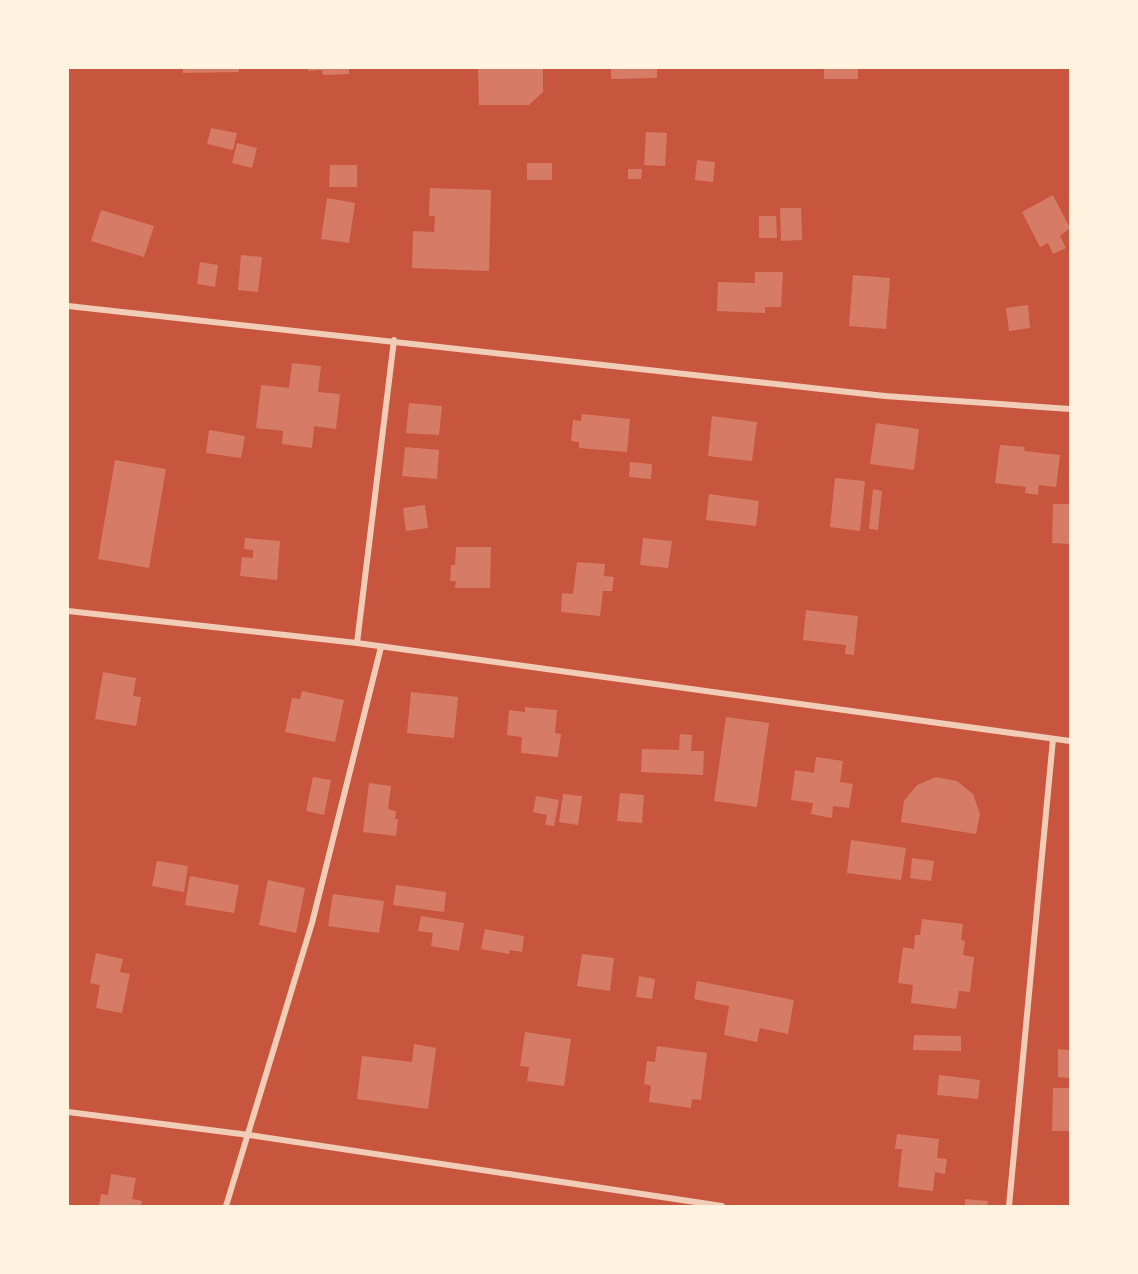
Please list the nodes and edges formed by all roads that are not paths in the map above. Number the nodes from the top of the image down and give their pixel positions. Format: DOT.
graph roads {
  1 [pos="68,306"];
  2 [pos="394,340"];
  3 [pos="1071,409"];
  4 [pos="68,611"];
  5 [pos="357,643"];
  6 [pos="381,647"];
  7 [pos="1053,739"];
  8 [pos="1071,741"];
  9 [pos="68,1112"];
  10 [pos="249,1135"];
  11 [pos="226,1206"];
  12 [pos="722,1206"];
  13 [pos="1009,1206"];
  1 -- 2 [label="street"];
  2 -- 3 [label="street"];
  2 -- 5 [label="street"];
  4 -- 5 [label="street"];
  5 -- 6 [label="street"];
  6 -- 7 [label="street"];
  6 -- 10 [label="street"];
  7 -- 8 [label="street"];
  7 -- 13 [label="street"];
  9 -- 10 [label="street"];
  10 -- 11 [label="street"];
  10 -- 12 [label="street"];
}
